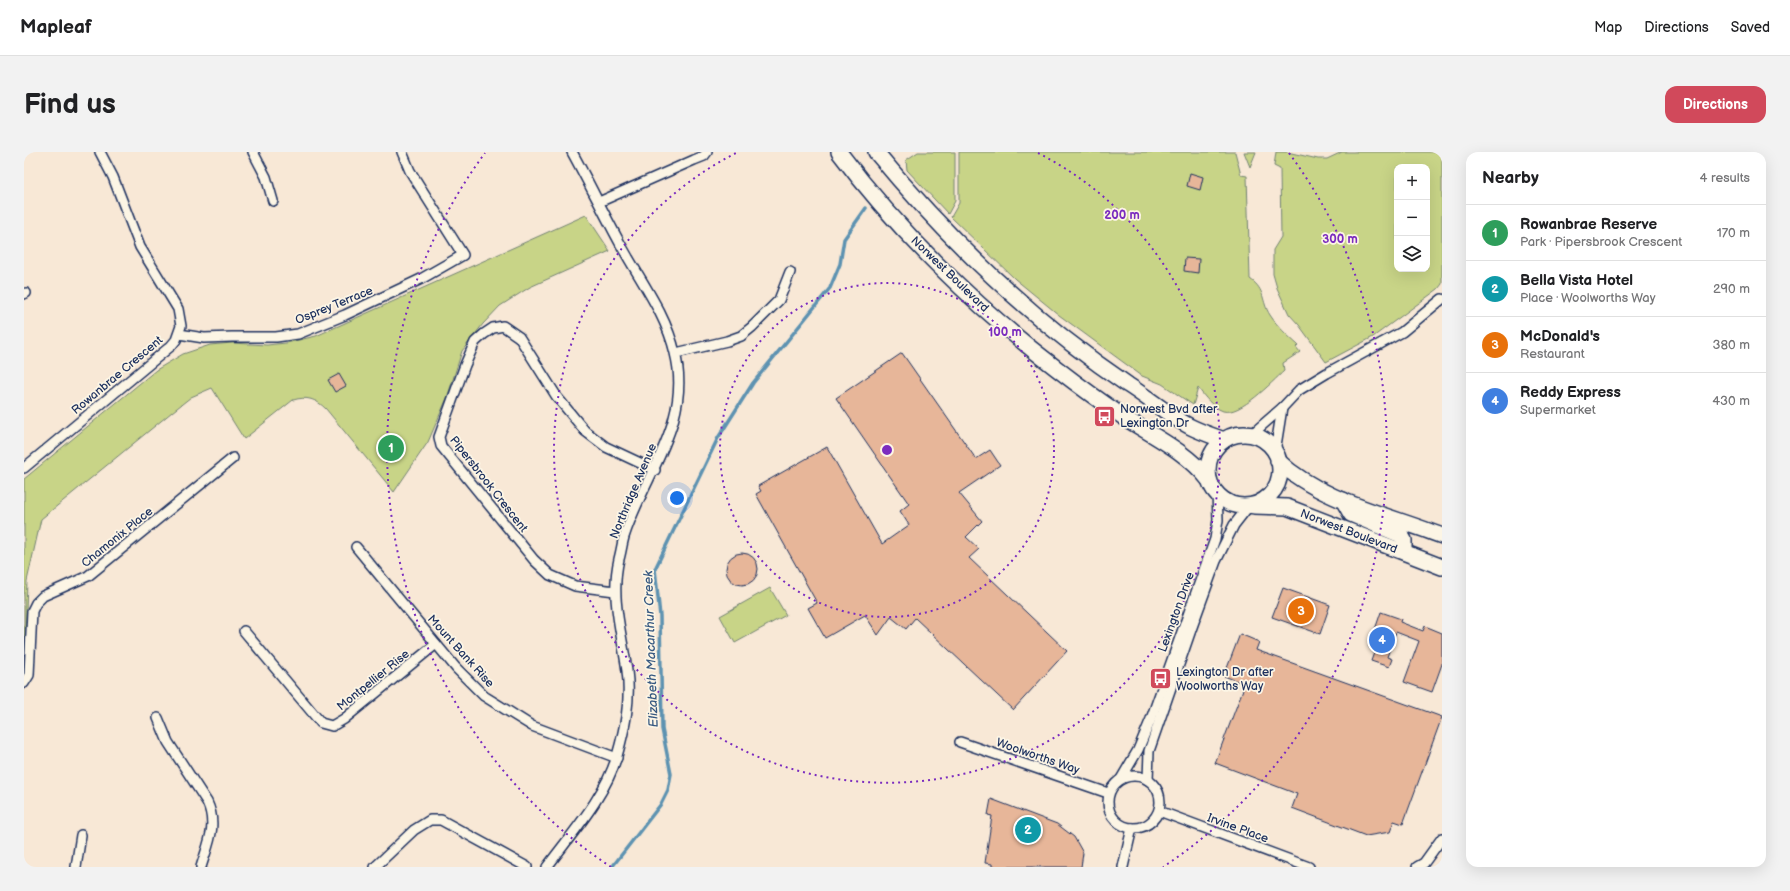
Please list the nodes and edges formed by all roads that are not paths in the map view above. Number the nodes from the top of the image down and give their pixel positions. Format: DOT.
graph roads {
  1 [pos="100,152"];
  2 [pos="254,152"];
  3 [pos="402,152"];
  4 [pos="572,152"];
  5 [pos="707,152"];
  6 [pos="839,152"];
  7 [pos="876,152"];
  8 [pos="273,201"];
  9 [pos="599,202"];
  10 [pos="790,272"];
  11 [pos="1442,300"];
  12 [pos="179,334"];
  13 [pos="676,353"];
  14 [pos="1282,408"];
  15 [pos="1251,435"];
  16 [pos="1224,440"];
  17 [pos="1276,456"];
  18 [pos="233,458"];
  19 [pos="24,468"];
  20 [pos="655,470"];
  21 [pos="1213,486"];
  22 [pos="1343,500"];
  23 [pos="1251,506"];
  24 [pos="1442,536"];
  25 [pos="356,547"];
  26 [pos="1404,552"];
  27 [pos="1442,567"];
  28 [pos="615,591"];
  29 [pos="244,631"];
  30 [pos="436,644"];
  31 [pos="24,683"];
  32 [pos="158,718"];
  33 [pos="960,742"];
  34 [pos="617,758"];
  35 [pos="1121,779"];
  36 [pos="1148,780"];
  37 [pos="1108,792"];
  38 [pos="1159,811"];
  39 [pos="1132,828"];
  40 [pos="81,835"];
  41 [pos="1442,838"];
  42 [pos="76,867"];
  43 [pos="201,867"];
  44 [pos="375,867"];
  45 [pos="527,867"];
  46 [pos="547,867"];
  47 [pos="1123,867"];
  48 [pos="1309,867"];
  49 [pos="1417,867"];
  1 -- 12 [label="street, Rowanbrae Crescent"];
  2 -- 8 [label="street"];
  3 -- 12 [label="street, Osprey Terrace"];
  4 -- 9 [label="street, Northridge Avenue"];
  5 -- 9 [label="street"];
  6 -- 21 [label="main road, Norwest Boulevard"];
  7 -- 16 [label="main road"];
  9 -- 13 [label="street, Northridge Avenue"];
  10 -- 13 [label="street"];
  11 -- 14 [label="street"];
  12 -- 19 [label="street, Rowanbrae Crescent"];
  13 -- 20 [label="street, Northridge Avenue"];
  14 -- 15 [label="street"];
  14 -- 17 [label="street"];
  15 -- 16 [label="main road"];
  15 -- 17 [label="main road"];
  16 -- 21 [label="main road"];
  17 -- 22 [label="main road"];
  17 -- 23 [label="main road"];
  18 -- 31 [label="street, Chamonix Place"];
  20 -- 28 [label="street, Northridge Avenue"];
  20 -- 28 [label="street, Pipersbrook Crescent"];
  21 -- 23 [label="main road"];
  21 -- 35 [label="street, Lexington Drive"];
  22 -- 24 [label="main road"];
  22 -- 26 [label="main road"];
  23 -- 26 [label="main road, Norwest Boulevard"];
  23 -- 36 [label="street, Lexington Drive"];
  25 -- 30 [label="street, Mount Bank Rise"];
  26 -- 27 [label="main road, Norwest Boulevard"];
  28 -- 34 [label="street, Northridge Avenue"];
  29 -- 30 [label="street, Montpellier Rise"];
  30 -- 34 [label="street, Mount Bank Rise"];
  32 -- 43 [label="street"];
  33 -- 37 [label="street, Woolworths Way"];
  34 -- 46 [label="street, Northridge Avenue"];
  35 -- 36 [label="street"];
  35 -- 37 [label="street"];
  36 -- 38 [label="street"];
  37 -- 39 [label="street"];
  38 -- 39 [label="street"];
  38 -- 48 [label="street, Irvine Place"];
  39 -- 47 [label="street"];
  40 -- 42 [label="street"];
  41 -- 49 [label="street"];
  44 -- 45 [label="street"];
}
